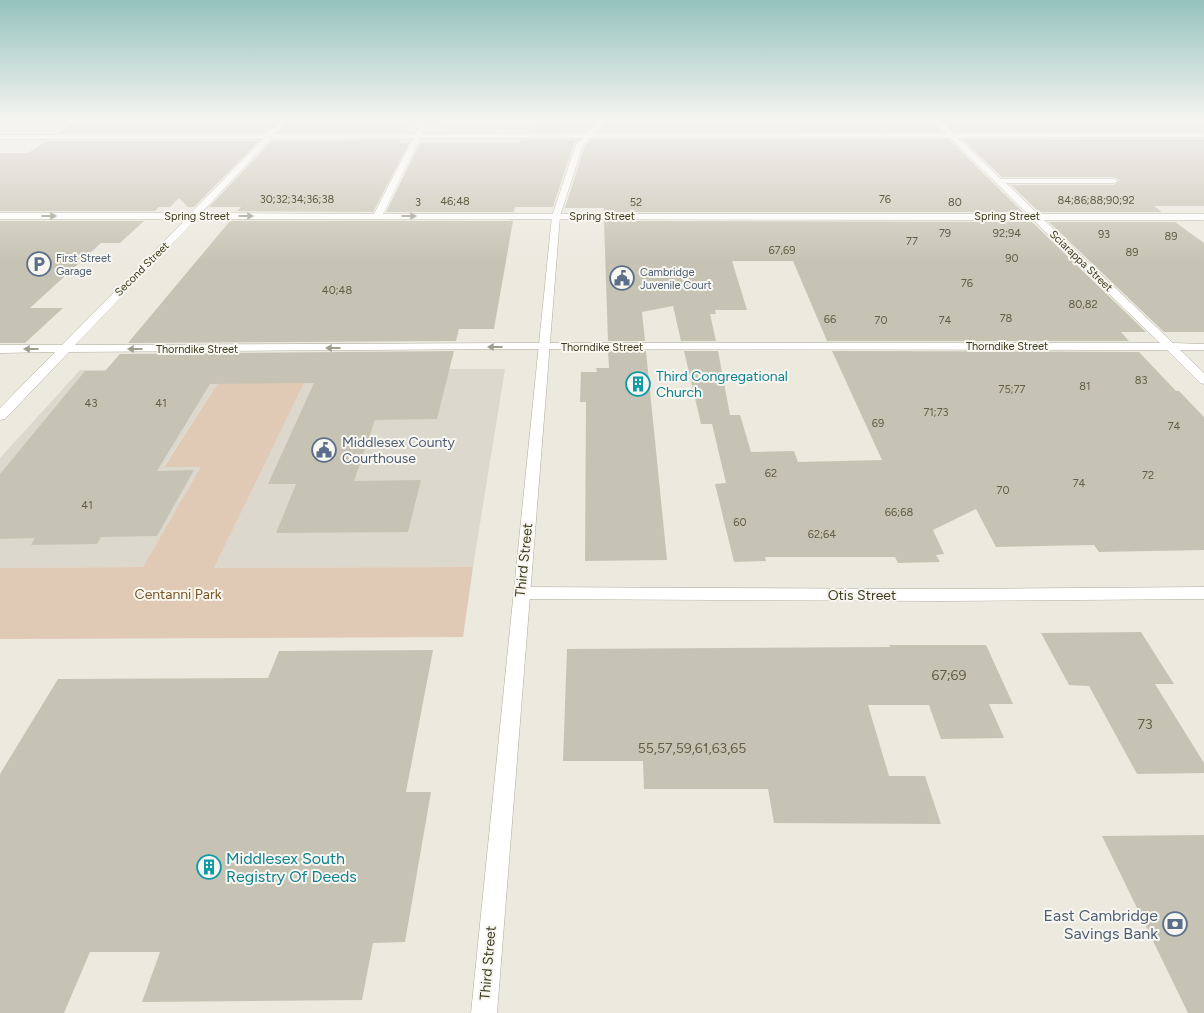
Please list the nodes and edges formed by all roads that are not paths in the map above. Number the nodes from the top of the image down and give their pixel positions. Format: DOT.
graph roads {
  1 [pos="239,168"];
  2 [pos="401,168"];
  3 [pos="572,168"];
  4 [pos="987,168"];
  5 [pos="1000,181"];
  6 [pos="1114,181"];
  7 [pos="0,216"];
  8 [pos="194,216"];
  9 [pos="377,216"];
  10 [pos="556,216"];
  11 [pos="1035,216"];
  12 [pos="1204,217"];
  13 [pos="1169,346"];
  14 [pos="1204,346"];
  15 [pos="544,347"];
  16 [pos="0,349"];
  17 [pos="64,349"];
  18 [pos="1204,380"];
  19 [pos="0,416"];
  20 [pos="521,593"];
  21 [pos="1204,593"];
  22 [pos="484,1013"];
  1 -- 8 [label="street, Second Street"];
  2 -- 9 [label="street"];
  3 -- 10 [label="street, Third Street"];
  4 -- 5 [label="street, Sciarappa Street"];
  5 -- 6 [label="street"];
  5 -- 11 [label="street, Sciarappa Street"];
  7 -- 8 [label="street, Spring Street, one-way"];
  8 -- 9 [label="street, Spring Street, one-way"];
  8 -- 17 [label="street, Second Street"];
  9 -- 10 [label="street, Spring Street, one-way"];
  10 -- 11 [label="street, Spring Street"];
  10 -- 15 [label="street, Third Street"];
  11 -- 12 [label="street, Spring Street"];
  11 -- 13 [label="street, Sciarappa Street"];
  13 -- 14 [label="street, Thorndike Street"];
  13 -- 15 [label="street, Thorndike Street"];
  13 -- 18 [label="street, Sciarappa Street"];
  15 -- 17 [label="street, Thorndike Street, one-way"];
  15 -- 20 [label="street, Third Street"];
  17 -- 16 [label="street, Thorndike Street, one-way"];
  17 -- 19 [label="street, Second Street"];
  20 -- 21 [label="street, Otis Street"];
  20 -- 22 [label="street, Third Street"];
}
